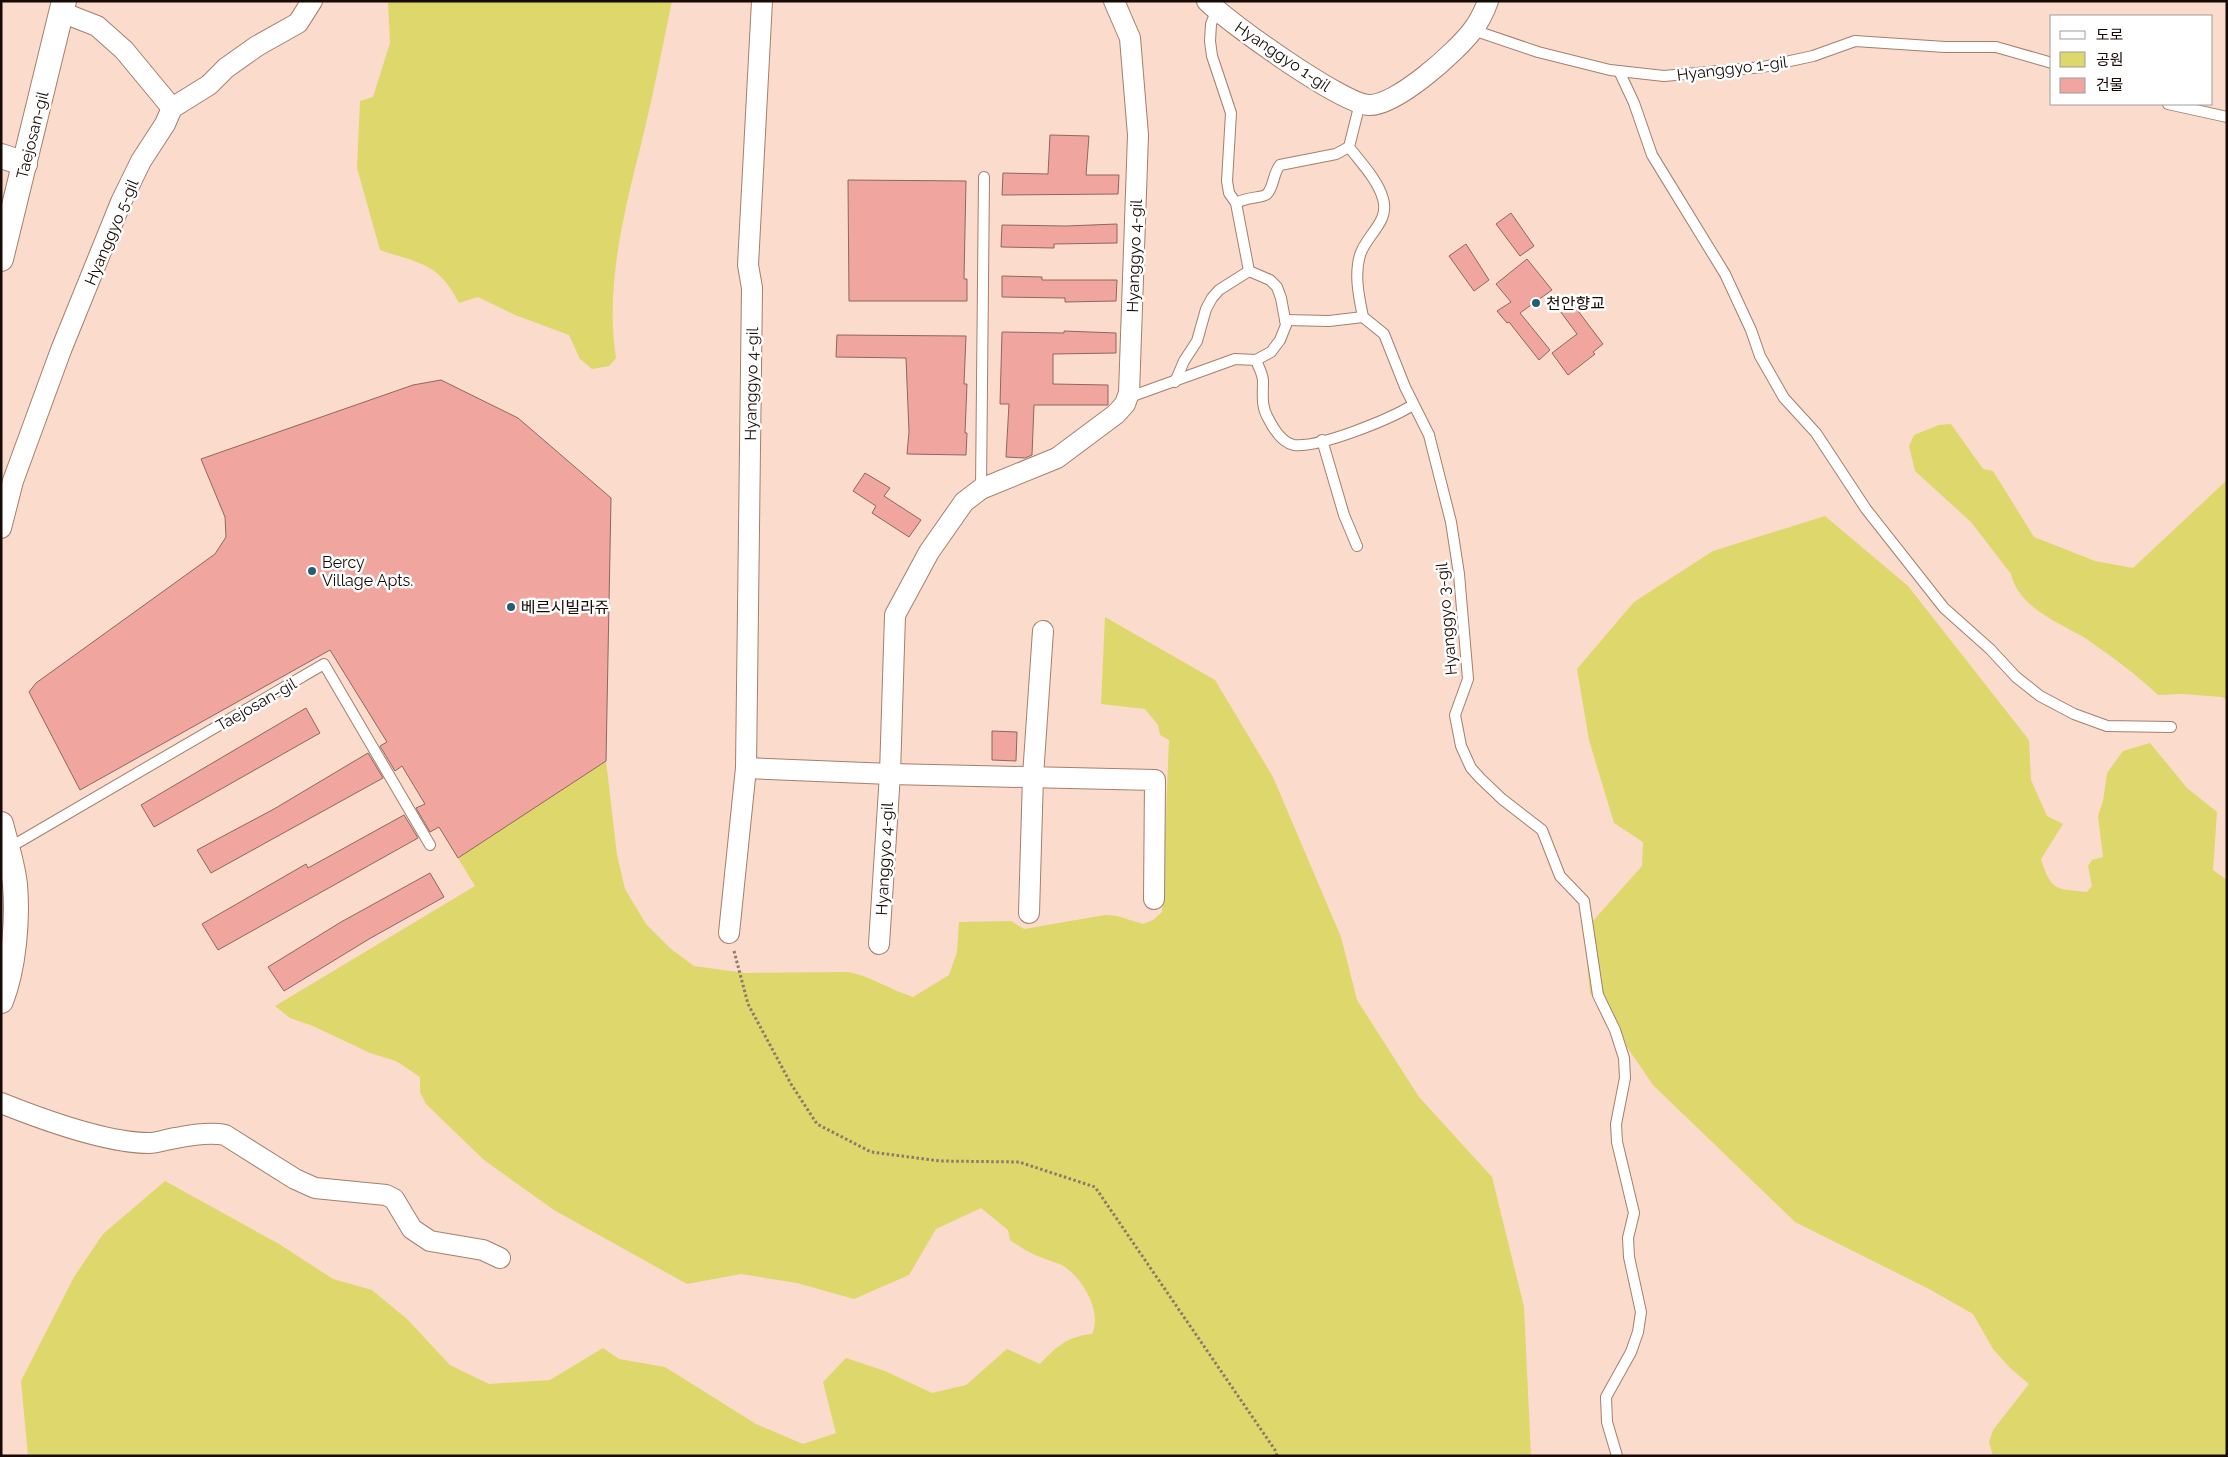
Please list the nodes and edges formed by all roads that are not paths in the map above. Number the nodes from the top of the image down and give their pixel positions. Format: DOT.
graph roads {
  1 [pos="312,1"];
  2 [pos="762,1"];
  3 [pos="1114,1"];
  4 [pos="1488,1"];
  5 [pos="1212,5"];
  6 [pos="63,6"];
  7 [pos="1473,30"];
  8 [pos="2050,62"];
  9 [pos="1619,71"];
  10 [pos="1360,103"];
  11 [pos="2173,105"];
  12 [pos="172,108"];
  13 [pos="2227,117"];
  14 [pos="1349,147"];
  15 [pos="13,160"];
  16 [pos="984,177"];
  17 [pos="1236,203"];
  18 [pos="1,259"];
  19 [pos="1249,271"];
  20 [pos="1363,317"];
  21 [pos="1285,320"];
  22 [pos="1256,360"];
  23 [pos="1175,382"];
  24 [pos="1127,398"];
  25 [pos="1413,405"];
  26 [pos="1322,440"];
  27 [pos="981,489"];
  28 [pos="1,528"];
  29 [pos="1357,546"];
  30 [pos="1043,631"];
  31 [pos="2171,727"];
  32 [pos="746,768"];
  33 [pos="890,774"];
  34 [pos="1034,776"];
  35 [pos="1,824"];
  36 [pos="430,845"];
  37 [pos="7,849"];
  38 [pos="1154,899"];
  39 [pos="1029,913"];
  40 [pos="729,933"];
  41 [pos="879,944"];
  42 [pos="1,1001"];
  43 [pos="1,1103"];
  44 [pos="500,1258"];
  45 [pos="1617,1456"];
  1 -- 12 [label="street"];
  2 -- 32 [label="street, Hyanggyo 4-gil"];
  3 -- 24 [label="street, Hyanggyo 4-gil"];
  4 -- 7 [label="street"];
  5 -- 10 [label="street, Hyanggyo 1-gil"];
  5 -- 17 [label="lane, Hyanggyo 1-gil"];
  6 -- 12 [label="street, Taejosan-gil"];
  6 -- 15 [label="street, Taejosan-gil"];
  7 -- 9 [label="lane, Hyanggyo 1-gil"];
  7 -- 10 [label="street"];
  8 -- 9 [label="lane, Hyanggyo 1-gil"];
  9 -- 31 [label="lane"];
  10 -- 14 [label="lane"];
  11 -- 13 [label="lane"];
  12 -- 28 [label="street, Hyanggyo 5-gil"];
  14 -- 17 [label="lane"];
  14 -- 20 [label="lane"];
  15 -- 18 [label="street, Taejosan-gil"];
  16 -- 27 [label="lane"];
  17 -- 19 [label="lane, Hyanggyo 1-gil"];
  19 -- 21 [label="lane"];
  19 -- 23 [label="lane"];
  20 -- 21 [label="lane"];
  20 -- 25 [label="lane, Hyanggyo 3-gil"];
  21 -- 22 [label="lane"];
  22 -- 23 [label="lane"];
  22 -- 26 [label="lane"];
  23 -- 24 [label="lane"];
  24 -- 27 [label="street, Hyanggyo 4-gil"];
  25 -- 26 [label="lane"];
  25 -- 45 [label="lane, Hyanggyo 3-gil"];
  26 -- 29 [label="lane"];
  27 -- 33 [label="street, Hyanggyo 4-gil"];
  30 -- 34 [label="street"];
  32 -- 33 [label="street"];
  32 -- 40 [label="street, Hyanggyo 4-gil"];
  33 -- 34 [label="street"];
  33 -- 41 [label="street, Hyanggyo 4-gil"];
  34 -- 38 [label="street"];
  34 -- 39 [label="street"];
  35 -- 37 [label="street"];
  36 -- 37 [label="lane, Taejosan-gil"];
  37 -- 42 [label="street"];
  43 -- 44 [label="street"];
}
